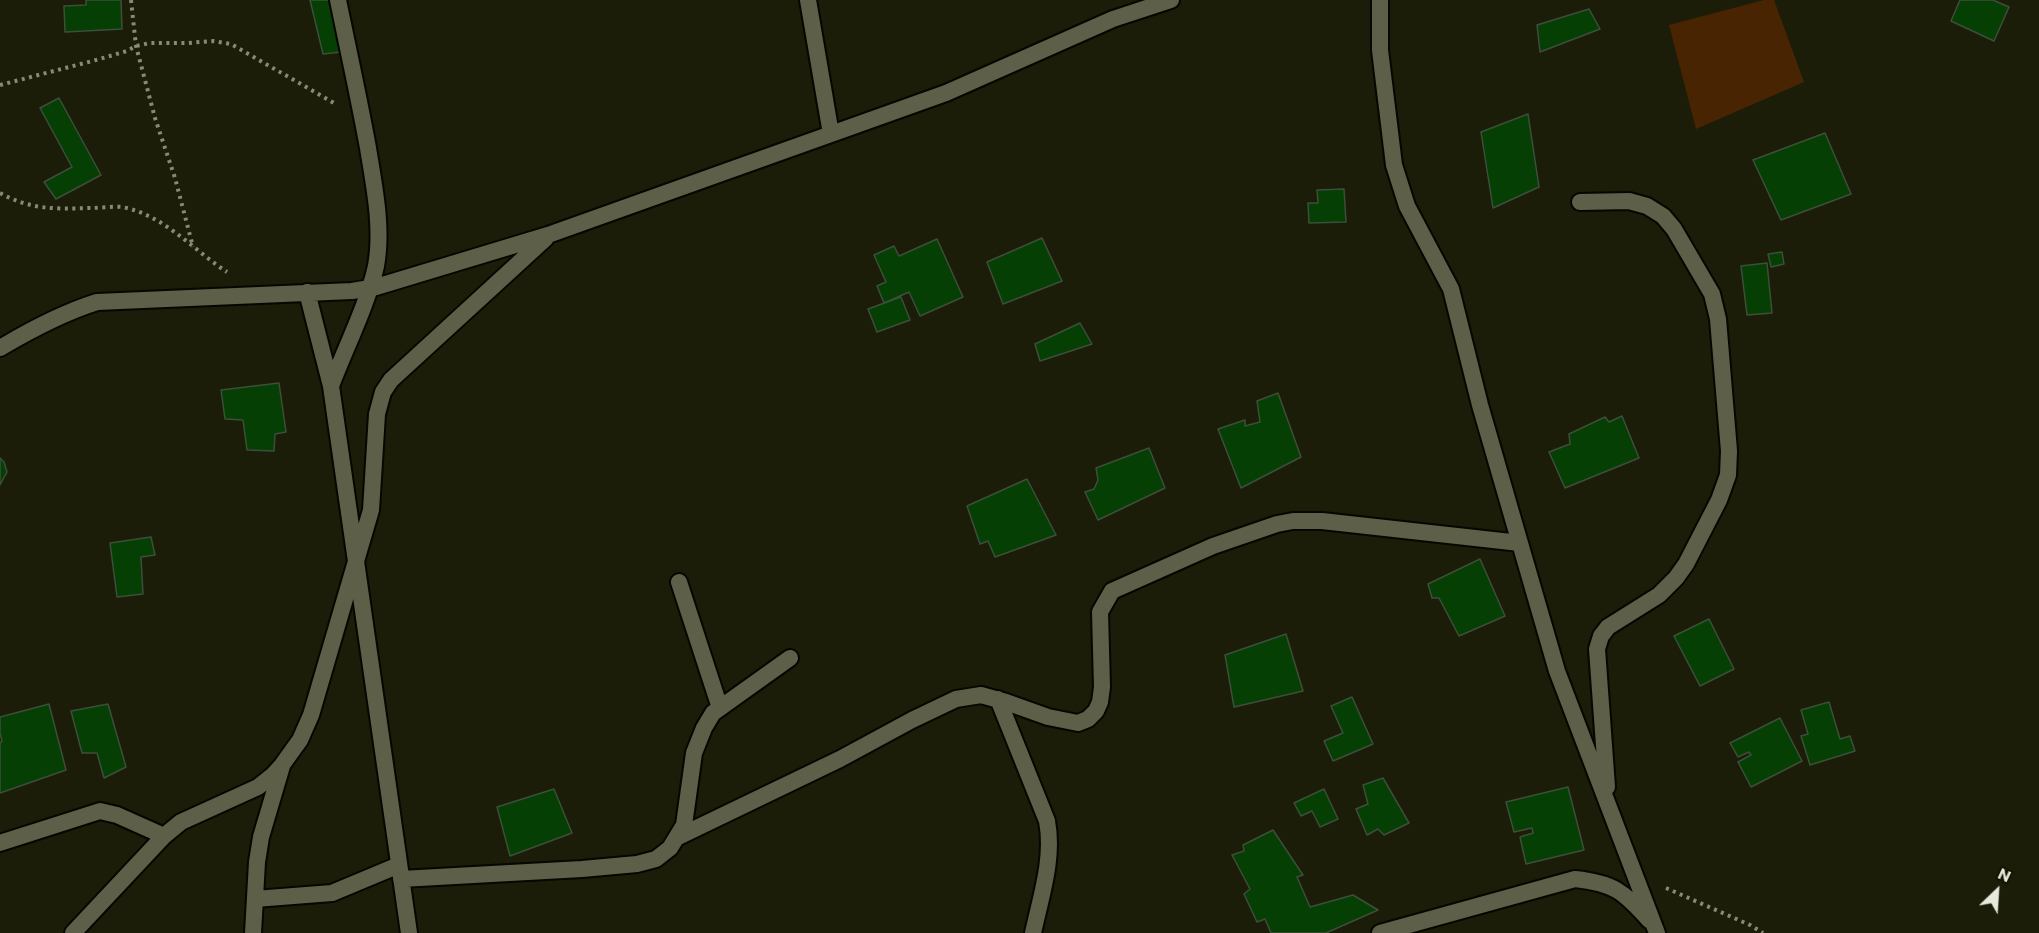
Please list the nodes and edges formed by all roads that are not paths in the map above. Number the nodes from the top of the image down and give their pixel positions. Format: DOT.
graph roads {
  1 [pos="338,0"];
  2 [pos="808,0"];
  3 [pos="1171,0"];
  4 [pos="1380,0"];
  5 [pos="831,134"];
  6 [pos="1580,202"];
  7 [pos="548,235"];
  8 [pos="370,287"];
  9 [pos="307,292"];
  10 [pos="0,348"];
  11 [pos="331,386"];
  12 [pos="1520,543"];
  13 [pos="356,562"];
  14 [pos="680,582"];
  15 [pos="790,658"];
  16 [pos="998,699"];
  17 [pos="720,708"];
  18 [pos="282,765"];
  19 [pos="1609,806"];
  20 [pos="164,836"];
  21 [pos="678,837"];
  22 [pos="0,843"];
  23 [pos="400,872"];
  24 [pos="255,899"];
  25 [pos="1656,930"];
  26 [pos="73,933"];
  27 [pos="253,933"];
  28 [pos="409,933"];
  29 [pos="1033,933"];
  30 [pos="1380,933"];
  1 -- 8 [label="street"];
  2 -- 5 [label="street"];
  3 -- 5 [label="street"];
  4 -- 12 [label="street"];
  5 -- 7 [label="street"];
  6 -- 19 [label="street"];
  7 -- 8 [label="street"];
  7 -- 13 [label="street"];
  8 -- 9 [label="street"];
  8 -- 11 [label="street"];
  9 -- 10 [label="street"];
  9 -- 11 [label="street"];
  11 -- 13 [label="street"];
  12 -- 16 [label="street"];
  12 -- 19 [label="street"];
  13 -- 18 [label="street"];
  13 -- 23 [label="street"];
  14 -- 17 [label="street"];
  15 -- 17 [label="street"];
  16 -- 21 [label="street"];
  16 -- 29 [label="street"];
  17 -- 21 [label="street"];
  18 -- 20 [label="street"];
  18 -- 24 [label="street"];
  19 -- 25 [label="street"];
  20 -- 22 [label="street"];
  20 -- 26 [label="street"];
  21 -- 23 [label="street"];
  23 -- 24 [label="street"];
  23 -- 28 [label="street"];
  24 -- 27 [label="street"];
  25 -- 30 [label="street"];
}
